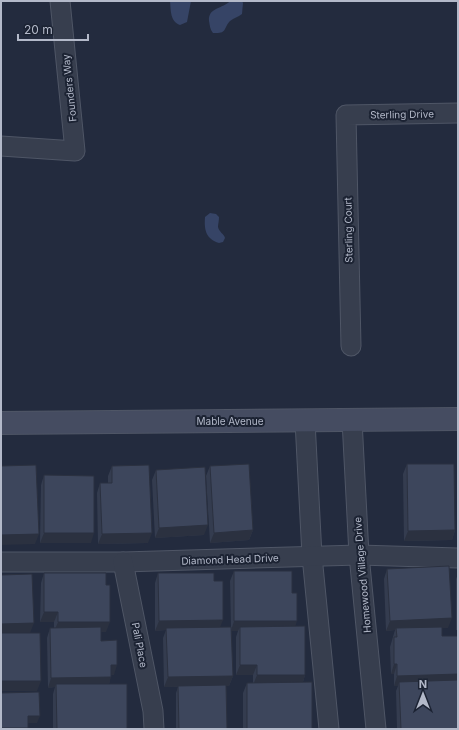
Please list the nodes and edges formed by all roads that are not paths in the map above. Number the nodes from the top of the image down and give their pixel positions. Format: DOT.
graph roads {
  1 [pos="60,1"];
  2 [pos="458,113"];
  3 [pos="346,115"];
  4 [pos="1,146"];
  5 [pos="351,346"];
  6 [pos="458,419"];
  7 [pos="352,420"];
  8 [pos="305,421"];
  9 [pos="1,423"];
  10 [pos="359,555"];
  11 [pos="312,556"];
  12 [pos="458,558"];
  13 [pos="1,562"];
  14 [pos="123,562"];
  15 [pos="154,729"];
  16 [pos="329,729"];
  17 [pos="376,729"];
  1 -- 4 [label="street, Founders Way"];
  2 -- 3 [label="street, Sterling Drive"];
  3 -- 5 [label="street, Sterling Court"];
  6 -- 7 [label="street, Mable Avenue"];
  7 -- 8 [label="street, Mable Avenue"];
  7 -- 10 [label="street, Homewood Village Drive"];
  8 -- 9 [label="street, Mable Avenue"];
  8 -- 11 [label="street"];
  10 -- 11 [label="street, Diamond Head Drive"];
  10 -- 12 [label="street, Diamond Head Drive"];
  10 -- 17 [label="street, Homewood Village Drive"];
  11 -- 14 [label="street, Diamond Head Drive"];
  11 -- 16 [label="street"];
  13 -- 14 [label="street, Diamond Head Drive"];
  14 -- 15 [label="street, Pali Place"];
}
